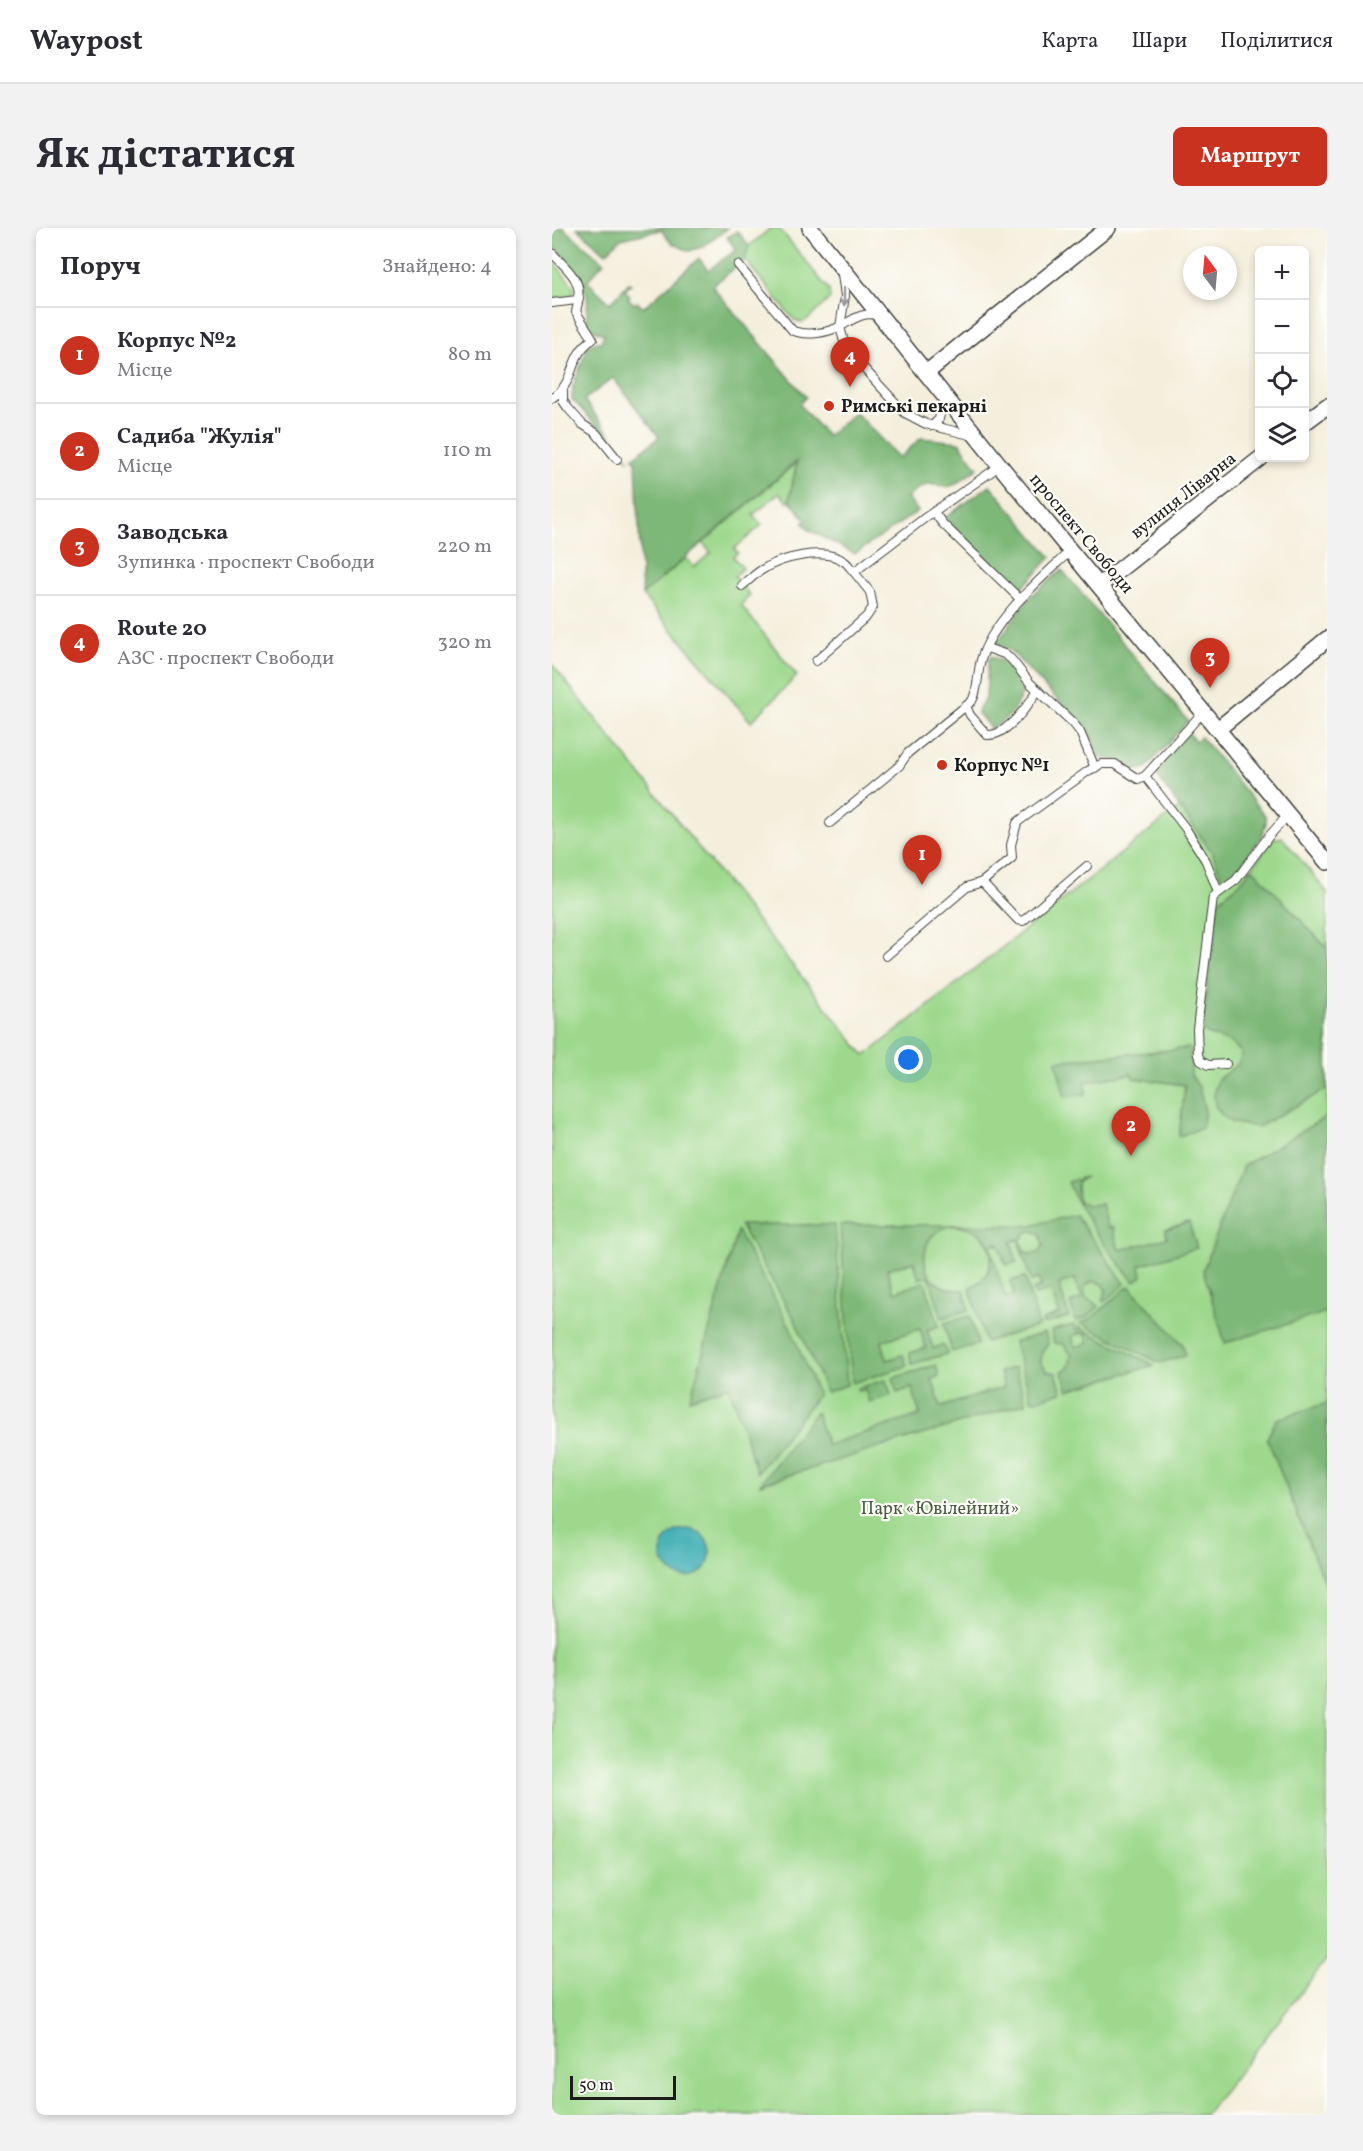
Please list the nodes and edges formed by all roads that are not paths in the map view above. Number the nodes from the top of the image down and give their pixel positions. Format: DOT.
graph roads {
  1 [pos="810,228"];
  2 [pos="1108,228"];
  3 [pos="552,253"];
  4 [pos="738,265"];
  5 [pos="841,266"];
  6 [pos="579,297"];
  7 [pos="552,303"];
  8 [pos="881,316"];
  9 [pos="840,327"];
  10 [pos="927,373"];
  11 [pos="563,391"];
  12 [pos="944,395"];
  13 [pos="552,398"];
  14 [pos="1327,405"];
  15 [pos="1309,420"];
  16 [pos="932,426"];
  17 [pos="979,438"];
  18 [pos="617,459"];
  19 [pos="1256,462"];
  20 [pos="1000,465"];
  21 [pos="934,512"];
  22 [pos="1071,550"];
  23 [pos="854,572"];
  24 [pos="1100,585"];
  25 [pos="742,586"];
  26 [pos="1020,599"];
  27 [pos="1327,639"];
  28 [pos="987,648"];
  29 [pos="816,661"];
  30 [pos="1038,690"];
  31 [pos="966,706"];
  32 [pos="1204,711"];
  33 [pos="1218,729"];
  34 [pos="1095,768"];
  35 [pos="1145,777"];
  36 [pos="1288,815"];
  37 [pos="830,823"];
  38 [pos="1327,862"];
  39 [pos="1087,866"];
  40 [pos="982,882"];
  41 [pos="1218,892"];
  42 [pos="886,956"];
  43 [pos="1226,1064"];
  1 -- 5 [label="street, проспект Свободи"];
  2 -- 10 [label="street"];
  3 -- 6 [label="lane"];
  4 -- 9 [label="lane"];
  5 -- 8 [label="street, проспект Свободи"];
  5 -- 9 [label="lane, one-way"];
  6 -- 7 [label="lane"];
  6 -- 11 [label="lane"];
  8 -- 9 [label="lane"];
  8 -- 10 [label="street, проспект Свободи"];
  9 -- 16 [label="lane"];
  10 -- 12 [label="street, проспект Свободи"];
  11 -- 13 [label="lane"];
  11 -- 18 [label="lane"];
  12 -- 16 [label="lane"];
  12 -- 17 [label="street, проспект Свободи"];
  14 -- 15 [label="street"];
  16 -- 17 [label="lane"];
  17 -- 20 [label="street, проспект Свободи"];
  19 -- 24 [label="street, вулиця Ліварна"];
  20 -- 21 [label="lane"];
  20 -- 22 [label="street, проспект Свободи"];
  21 -- 23 [label="lane"];
  21 -- 26 [label="lane"];
  22 -- 24 [label="street, проспект Свободи"];
  22 -- 26 [label="lane"];
  23 -- 25 [label="lane"];
  23 -- 29 [label="lane"];
  24 -- 32 [label="street, проспект Свободи"];
  26 -- 28 [label="lane"];
  27 -- 33 [label="street"];
  28 -- 30 [label="lane"];
  28 -- 31 [label="lane"];
  30 -- 31 [label="lane"];
  30 -- 34 [label="lane"];
  31 -- 37 [label="lane"];
  32 -- 33 [label="street, проспект Свободи"];
  32 -- 35 [label="lane"];
  33 -- 36 [label="street, проспект Свободи"];
  34 -- 35 [label="lane"];
  34 -- 40 [label="lane"];
  35 -- 41 [label="lane"];
  36 -- 38 [label="street, проспект Свободи"];
  36 -- 41 [label="lane"];
  39 -- 40 [label="lane"];
  40 -- 42 [label="lane"];
  41 -- 43 [label="lane"];
}
